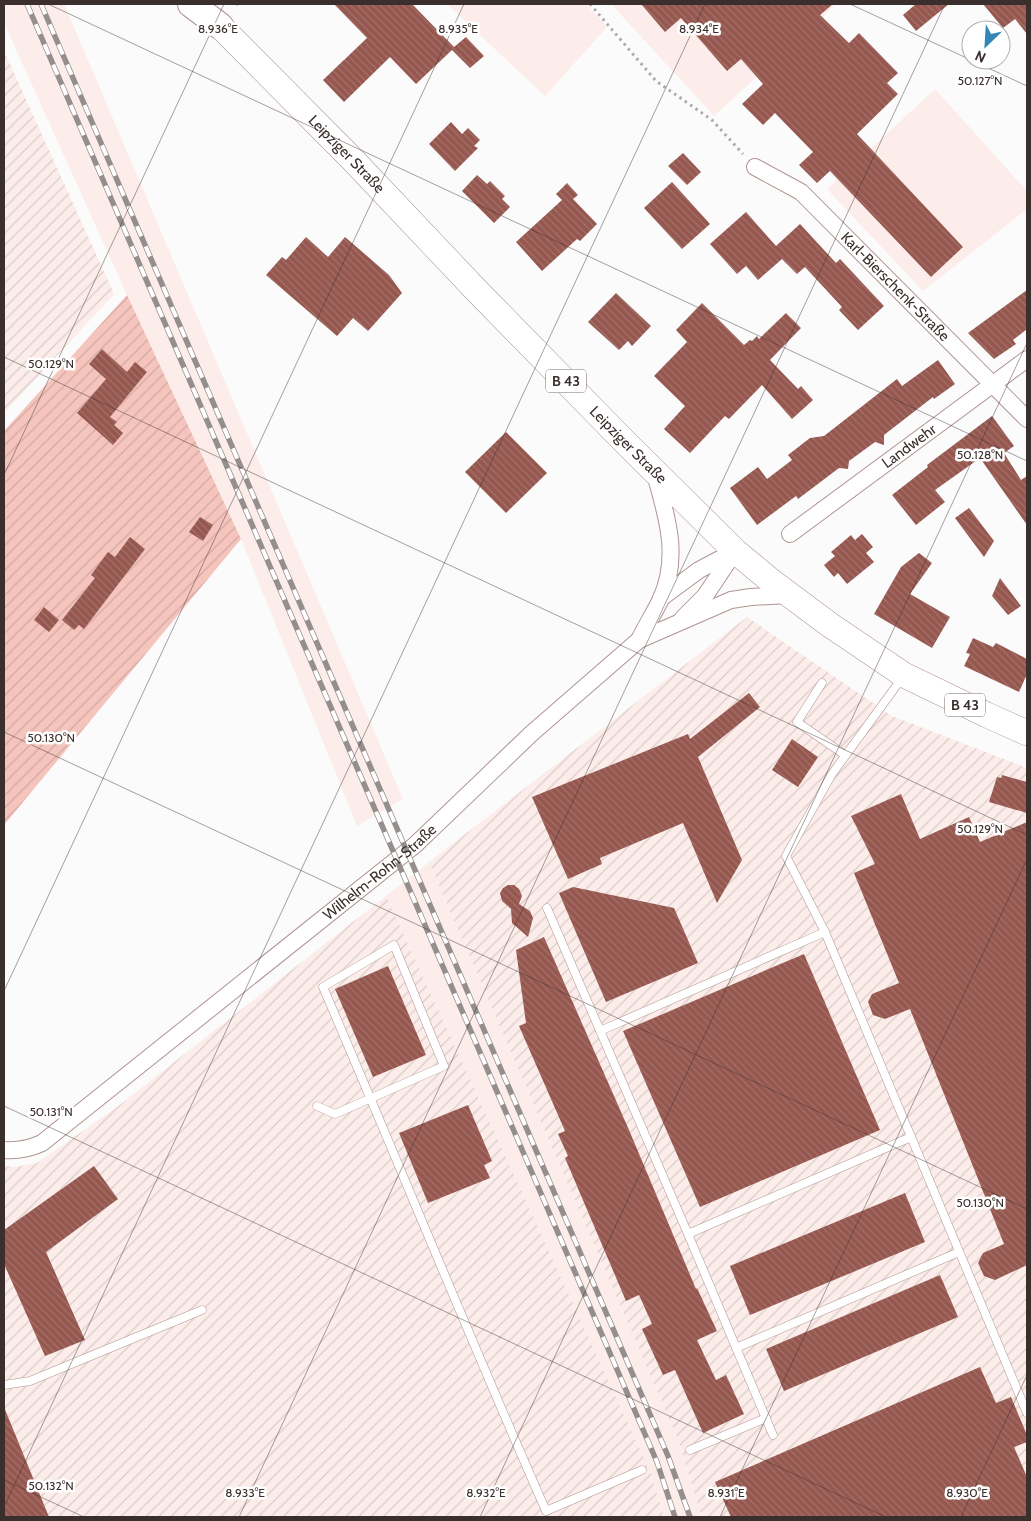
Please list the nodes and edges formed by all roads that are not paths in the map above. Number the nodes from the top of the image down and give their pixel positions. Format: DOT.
graph roads {
  1 [pos="191,4"];
  2 [pos="197,4"];
  3 [pos="220,26"];
  4 [pos="755,167"];
  5 [pos="1027,358"];
  6 [pos="993,383"];
  7 [pos="1027,419"];
  8 [pos="654,472"];
  9 [pos="790,534"];
  10 [pos="735,551"];
  11 [pos="789,595"];
  12 [pos="662,598"];
  13 [pos="678,624"];
  14 [pos="638,640"];
  15 [pos="904,675"];
  16 [pos="822,683"];
  17 [pos="1027,733"];
  18 [pos="845,755"];
  19 [pos="548,908"];
  20 [pos="825,932"];
  21 [pos="600,1031"];
  22 [pos="371,1098"];
  23 [pos="317,1106"];
  24 [pos="910,1137"];
  25 [pos="4,1150"];
  26 [pos="688,1234"];
  27 [pos="959,1252"];
  28 [pos="202,1310"];
  29 [pos="736,1348"];
  30 [pos="4,1386"];
  31 [pos="1027,1413"];
  32 [pos="766,1418"];
  33 [pos="773,1435"];
  34 [pos="690,1450"];
  35 [pos="642,1470"];
  1 -- 3 [label="highway, B 43"];
  2 -- 3 [label="highway, B 43"];
  3 -- 8 [label="main road, Leipziger Straße / B 43"];
  4 -- 6 [label="street, Karl-Bierschenk-Straße"];
  5 -- 6 [label="street, Landwehr"];
  6 -- 7 [label="street, Karl-Bierschenk-Straße"];
  6 -- 9 [label="street, Landwehr"];
  8 -- 10 [label="main road, Leipziger Straße / B 43"];
  8 -- 12 [label="street, Wilhelm-Rohn-Straße"];
  10 -- 11 [label="main road, Leipziger Straße / B 43"];
  10 -- 12 [label="street, Wilhelm-Rohn-Straße"];
  10 -- 13 [label="street, Wilhelm-Rohn-Straße"];
  11 -- 13 [label="street, Wilhelm-Rohn-Straße"];
  11 -- 15 [label="main road, Leipziger Straße / B 43"];
  12 -- 14 [label="street, Wilhelm-Rohn-Straße"];
  13 -- 14 [label="street, Wilhelm-Rohn-Straße"];
  14 -- 25 [label="street, Wilhelm-Rohn-Straße"];
  15 -- 17 [label="main road, Leipziger Straße / B 43"];
  15 -- 18 [label="lane"];
  16 -- 18 [label="lane"];
  18 -- 20 [label="lane"];
  19 -- 21 [label="lane"];
  20 -- 21 [label="lane"];
  20 -- 24 [label="lane"];
  21 -- 26 [label="lane"];
  22 -- 22 [label="lane"];
  22 -- 23 [label="lane"];
  22 -- 35 [label="lane"];
  24 -- 26 [label="lane"];
  24 -- 27 [label="lane"];
  26 -- 29 [label="lane"];
  27 -- 29 [label="lane"];
  27 -- 31 [label="lane"];
  28 -- 30 [label="lane"];
  29 -- 32 [label="lane"];
  32 -- 33 [label="lane"];
  32 -- 34 [label="lane"];
}
